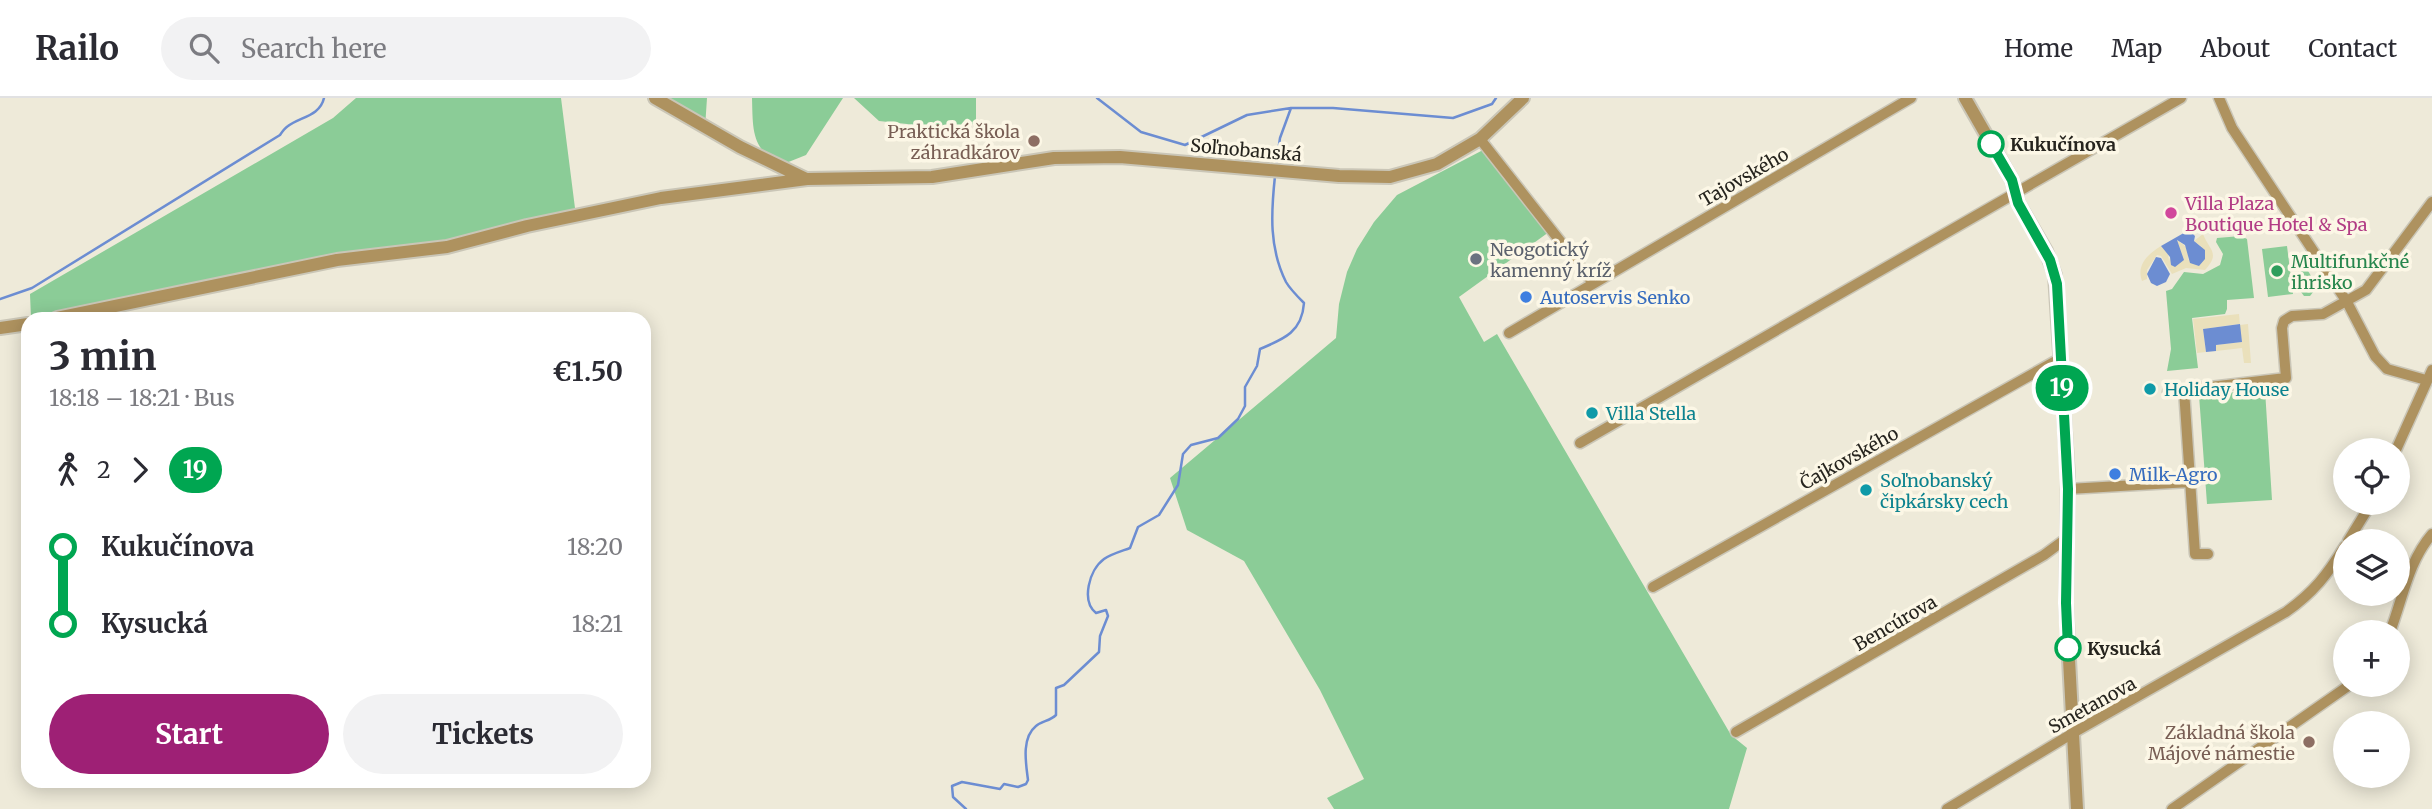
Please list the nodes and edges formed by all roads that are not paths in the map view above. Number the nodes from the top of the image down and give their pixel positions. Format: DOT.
graph roads {
  1 [pos="655,98"];
  2 [pos="1523,98"];
  3 [pos="1911,98"];
  4 [pos="1965,98"];
  5 [pos="2180,98"];
  6 [pos="2220,98"];
  7 [pos="1480,139"];
  8 [pos="807,179"];
  9 [pos="2016,193"];
  10 [pos="2432,202"];
  11 [pos="1593,283"];
  12 [pos="2347,302"];
  13 [pos="86,312"];
  14 [pos="21,325"];
  15 [pos="0,328"];
  16 [pos="1509,333"];
  17 [pos="2061,358"];
  18 [pos="2432,370"];
  19 [pos="2426,380"];
  20 [pos="2184,390"];
  21 [pos="2168,392"];
  22 [pos="2401,438"];
  23 [pos="1580,443"];
  24 [pos="2190,482"];
  25 [pos="2068,489"];
  26 [pos="2432,534"];
  27 [pos="2067,538"];
  28 [pos="2208,554"];
  29 [pos="2333,565"];
  30 [pos="1653,587"];
  31 [pos="2394,620"];
  32 [pos="2333,697"];
  33 [pos="1736,732"];
  34 [pos="2073,733"];
  35 [pos="1947,809"];
  36 [pos="2077,809"];
  37 [pos="2172,809"];
  1 -- 8 [label="street"];
  2 -- 7 [label="street, Soľnobanská"];
  3 -- 11 [label="street, Tajovského"];
  4 -- 9 [label="street"];
  5 -- 9 [label="street"];
  6 -- 12 [label="street"];
  7 -- 8 [label="street, Soľnobanská"];
  7 -- 11 [label="street"];
  8 -- 13 [label="street, Soľnobanská"];
  9 -- 17 [label="street"];
  9 -- 23 [label="street"];
  10 -- 12 [label="street"];
  11 -- 16 [label="street, Tajovského"];
  12 -- 19 [label="street"];
  12 -- 20 [label="street"];
  14 -- 15 [label="street"];
  17 -- 25 [label="street"];
  17 -- 30 [label="street, Čajkovského"];
  18 -- 19 [label="street"];
  19 -- 22 [label="street"];
  20 -- 21 [label="street"];
  20 -- 24 [label="street"];
  24 -- 25 [label="street"];
  24 -- 28 [label="street"];
  25 -- 27 [label="street"];
  26 -- 31 [label="street"];
  27 -- 33 [label="street, Bencúrova"];
  27 -- 34 [label="street"];
  29 -- 34 [label="street, Smetanova"];
  32 -- 37 [label="street"];
  34 -- 35 [label="street, Smetanova"];
  34 -- 36 [label="street"];
}
